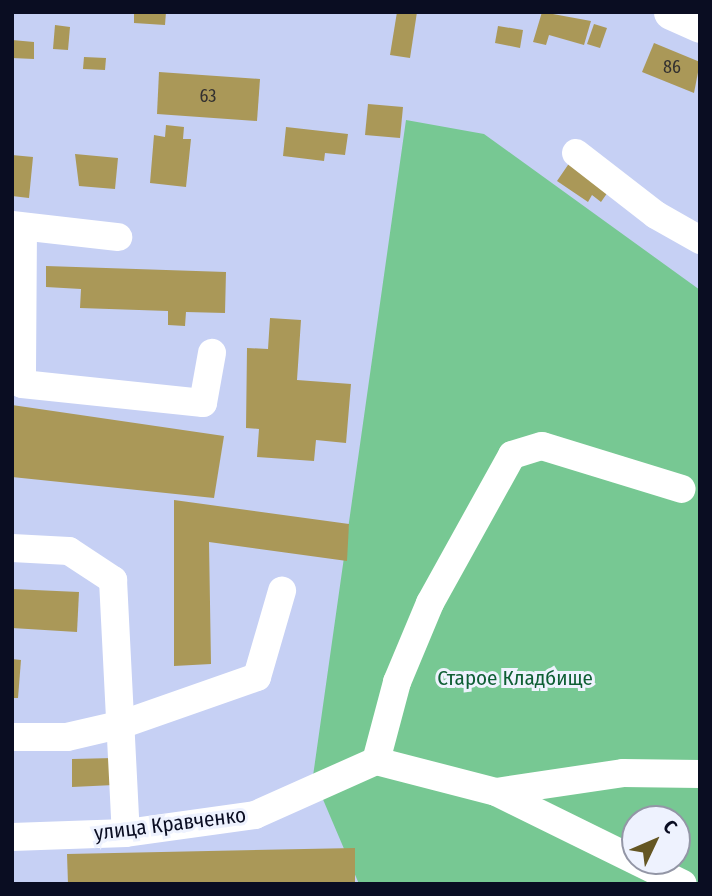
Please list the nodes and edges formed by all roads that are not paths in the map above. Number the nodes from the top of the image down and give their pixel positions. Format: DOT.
graph roads {
  1 [pos="671,12"];
  2 [pos="700,25"];
  3 [pos="576,153"];
  4 [pos="18,226"];
  5 [pos="118,237"];
  6 [pos="700,240"];
  7 [pos="212,353"];
  8 [pos="682,489"];
  9 [pos="12,548"];
  10 [pos="282,591"];
  11 [pos="123,724"];
  12 [pos="12,737"];
  13 [pos="376,761"];
  14 [pos="700,774"];
  15 [pos="496,792"];
  16 [pos="126,833"];
  17 [pos="12,837"];
  18 [pos="683,884"];
  1 -- 2 [label="main road"];
  3 -- 6 [label="street"];
  4 -- 5 [label="street"];
  4 -- 7 [label="street"];
  8 -- 13 [label="street"];
  9 -- 11 [label="street"];
  10 -- 11 [label="street"];
  11 -- 12 [label="street"];
  11 -- 16 [label="street"];
  13 -- 15 [label="street"];
  13 -- 16 [label="street, улица Кравченко"];
  14 -- 15 [label="street"];
  15 -- 18 [label="street"];
  16 -- 17 [label="street, улица Кравченко"];
}
